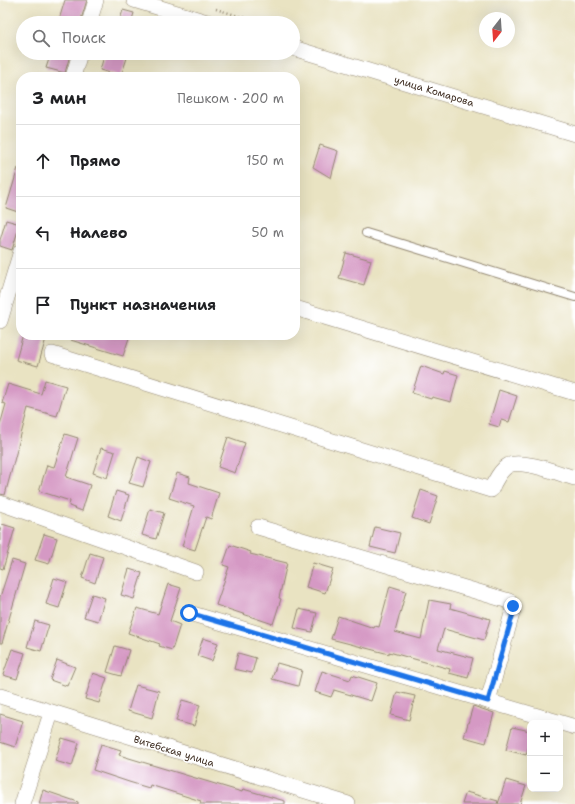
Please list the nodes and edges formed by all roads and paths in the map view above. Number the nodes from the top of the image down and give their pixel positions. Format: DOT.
graph roads {
  1 [pos="96,0"];
  2 [pos="134,0"];
  3 [pos="91,16"];
  4 [pos="213,16"];
  5 [pos="300,50"];
  6 [pos="78,60"];
  7 [pos="74,72"];
  8 [pos="575,134"];
  9 [pos="366,233"];
  10 [pos="16,268"];
  11 [pos="575,297"];
  12 [pos="300,310"];
  13 [pos="0,322"];
  14 [pos="52,354"];
  15 [pos="575,393"];
  16 [pos="575,478"];
  17 [pos="0,503"];
  18 [pos="258,527"];
  19 [pos="196,572"];
  20 [pos="189,613"];
  21 [pos="0,696"];
  22 [pos="488,701"];
  23 [pos="51,713"];
  24 [pos="575,727"];
  25 [pos="22,804"];
  26 [pos="348,804"];
  1 -- 3 [label="street"];
  2 -- 4 [label="street"];
  5 -- 8 [label="street, улица Комарова"];
  6 -- 7 [label="street"];
  9 -- 11 [label="lane"];
  10 -- 13 [label="street"];
  12 -- 15 [label="street"];
  14 -- 16 [label="street"];
  17 -- 19 [label="street"];
  18 -- 22 [label="street"];
  20 -- 22 [label="street"];
  21 -- 23 [label="street, Витебская улица"];
  22 -- 24 [label="street"];
  23 -- 25 [label="street"];
  23 -- 26 [label="street, Витебская улица"];
}
